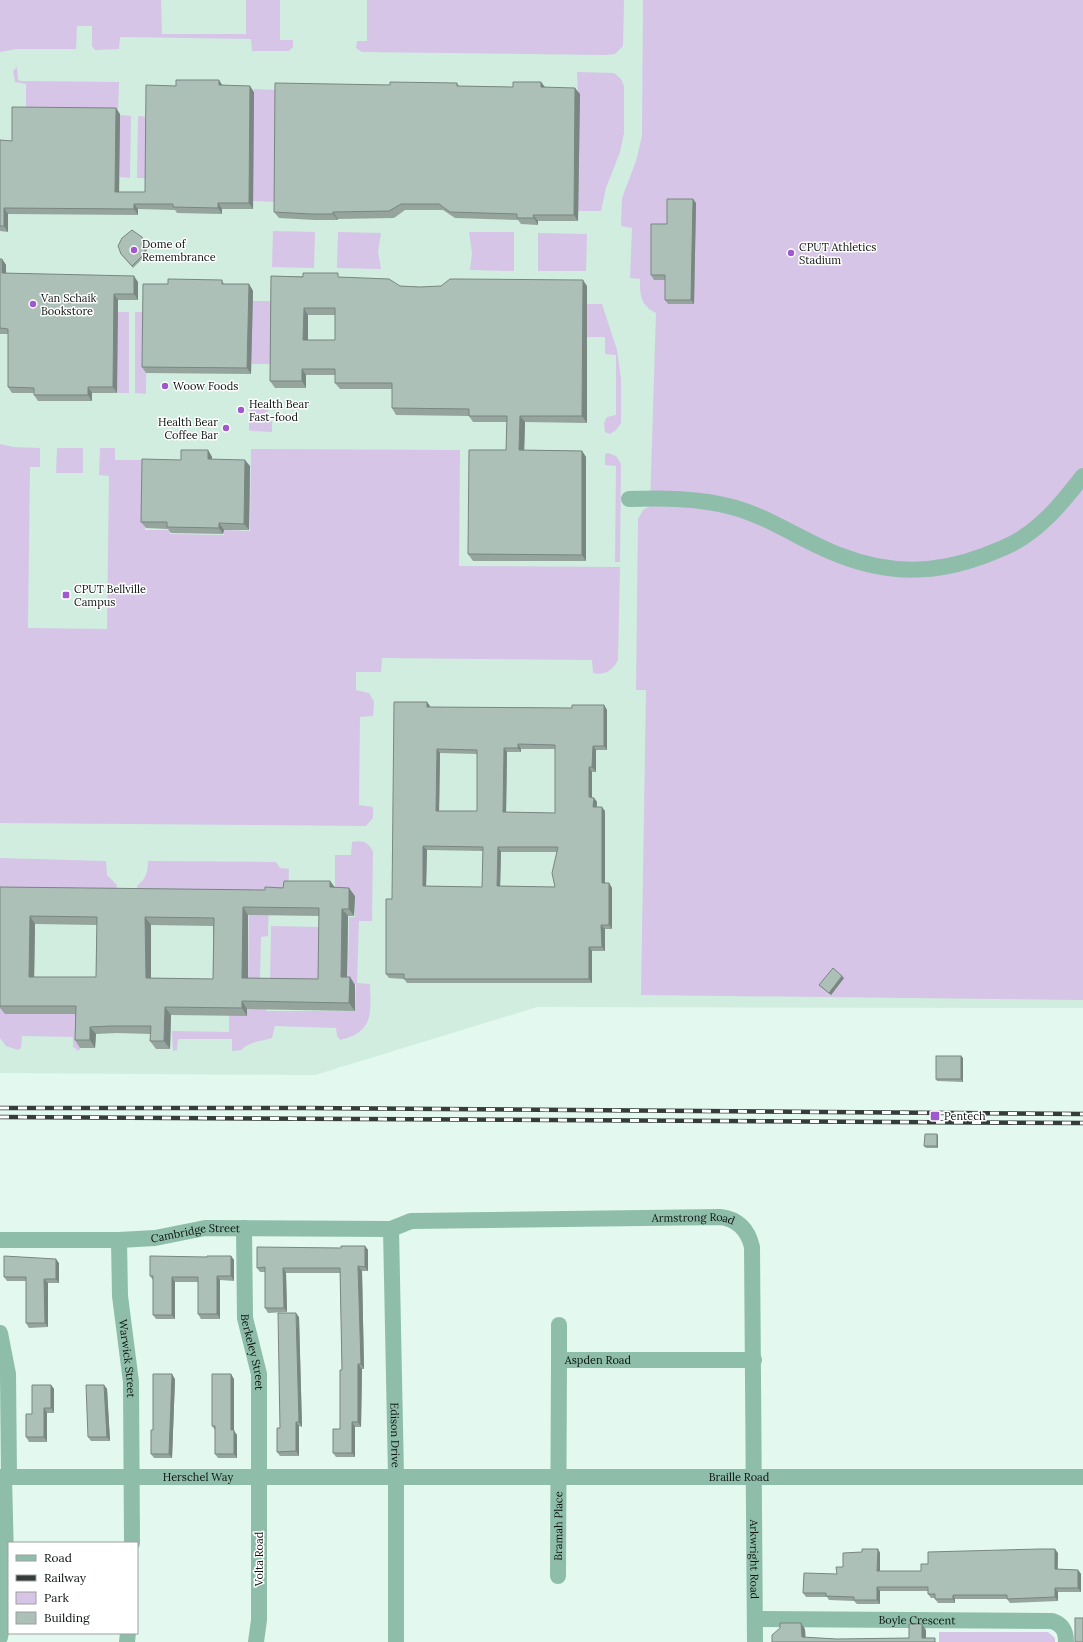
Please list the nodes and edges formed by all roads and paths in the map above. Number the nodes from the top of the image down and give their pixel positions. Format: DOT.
graph roads {
  1 [pos="1083,476"];
  2 [pos="629,499"];
  3 [pos="244,1228"];
  4 [pos="391,1229"];
  5 [pos="0,1240"];
  6 [pos="119,1240"];
  7 [pos="559,1326"];
  8 [pos="0,1333"];
  9 [pos="559,1360"];
  10 [pos="754,1360"];
  11 [pos="259,1476"];
  12 [pos="396,1476"];
  13 [pos="558,1476"];
  14 [pos="753,1476"];
  15 [pos="4,1477"];
  16 [pos="132,1477"];
  17 [pos="1083,1477"];
  18 [pos="132,1542"];
  19 [pos="558,1576"];
  20 [pos="755,1619"];
  21 [pos="0,1637"];
  22 [pos="256,1642"];
  23 [pos="396,1642"];
  24 [pos="755,1642"];
  25 [pos="1066,1642"];
  1 -- 2 [label="street"];
  3 -- 4 [label="street, Cambridge Street"];
  3 -- 6 [label="street, Cambridge Street"];
  3 -- 11 [label="street, Berkeley Street"];
  4 -- 10 [label="street, Armstrong Road"];
  4 -- 12 [label="street, Edison Drive"];
  5 -- 6 [label="street, Cambridge Street"];
  6 -- 16 [label="street, Warwick Street"];
  7 -- 9 [label="street"];
  8 -- 15 [label="street"];
  9 -- 10 [label="street, Aspden Road"];
  9 -- 13 [label="street, Aspden Road"];
  10 -- 14 [label="street, Armstrong Road"];
  11 -- 12 [label="street, Herschel Way"];
  11 -- 16 [label="street, Herschel Way"];
  11 -- 22 [label="street, Volta Road"];
  12 -- 13 [label="street, Braille Road"];
  12 -- 23 [label="street, Edison Drive"];
  13 -- 14 [label="street, Braille Road"];
  13 -- 19 [label="street, Bramah Place"];
  14 -- 17 [label="street, Braille Road"];
  14 -- 20 [label="street, Arkwright Road"];
  15 -- 16 [label="street, Herschel Way"];
  15 -- 21 [label="street"];
  16 -- 18 [label="street, Warwick Street"];
  20 -- 24 [label="street, Arkwright Road"];
  20 -- 25 [label="street, Boyle Crescent"];
}
